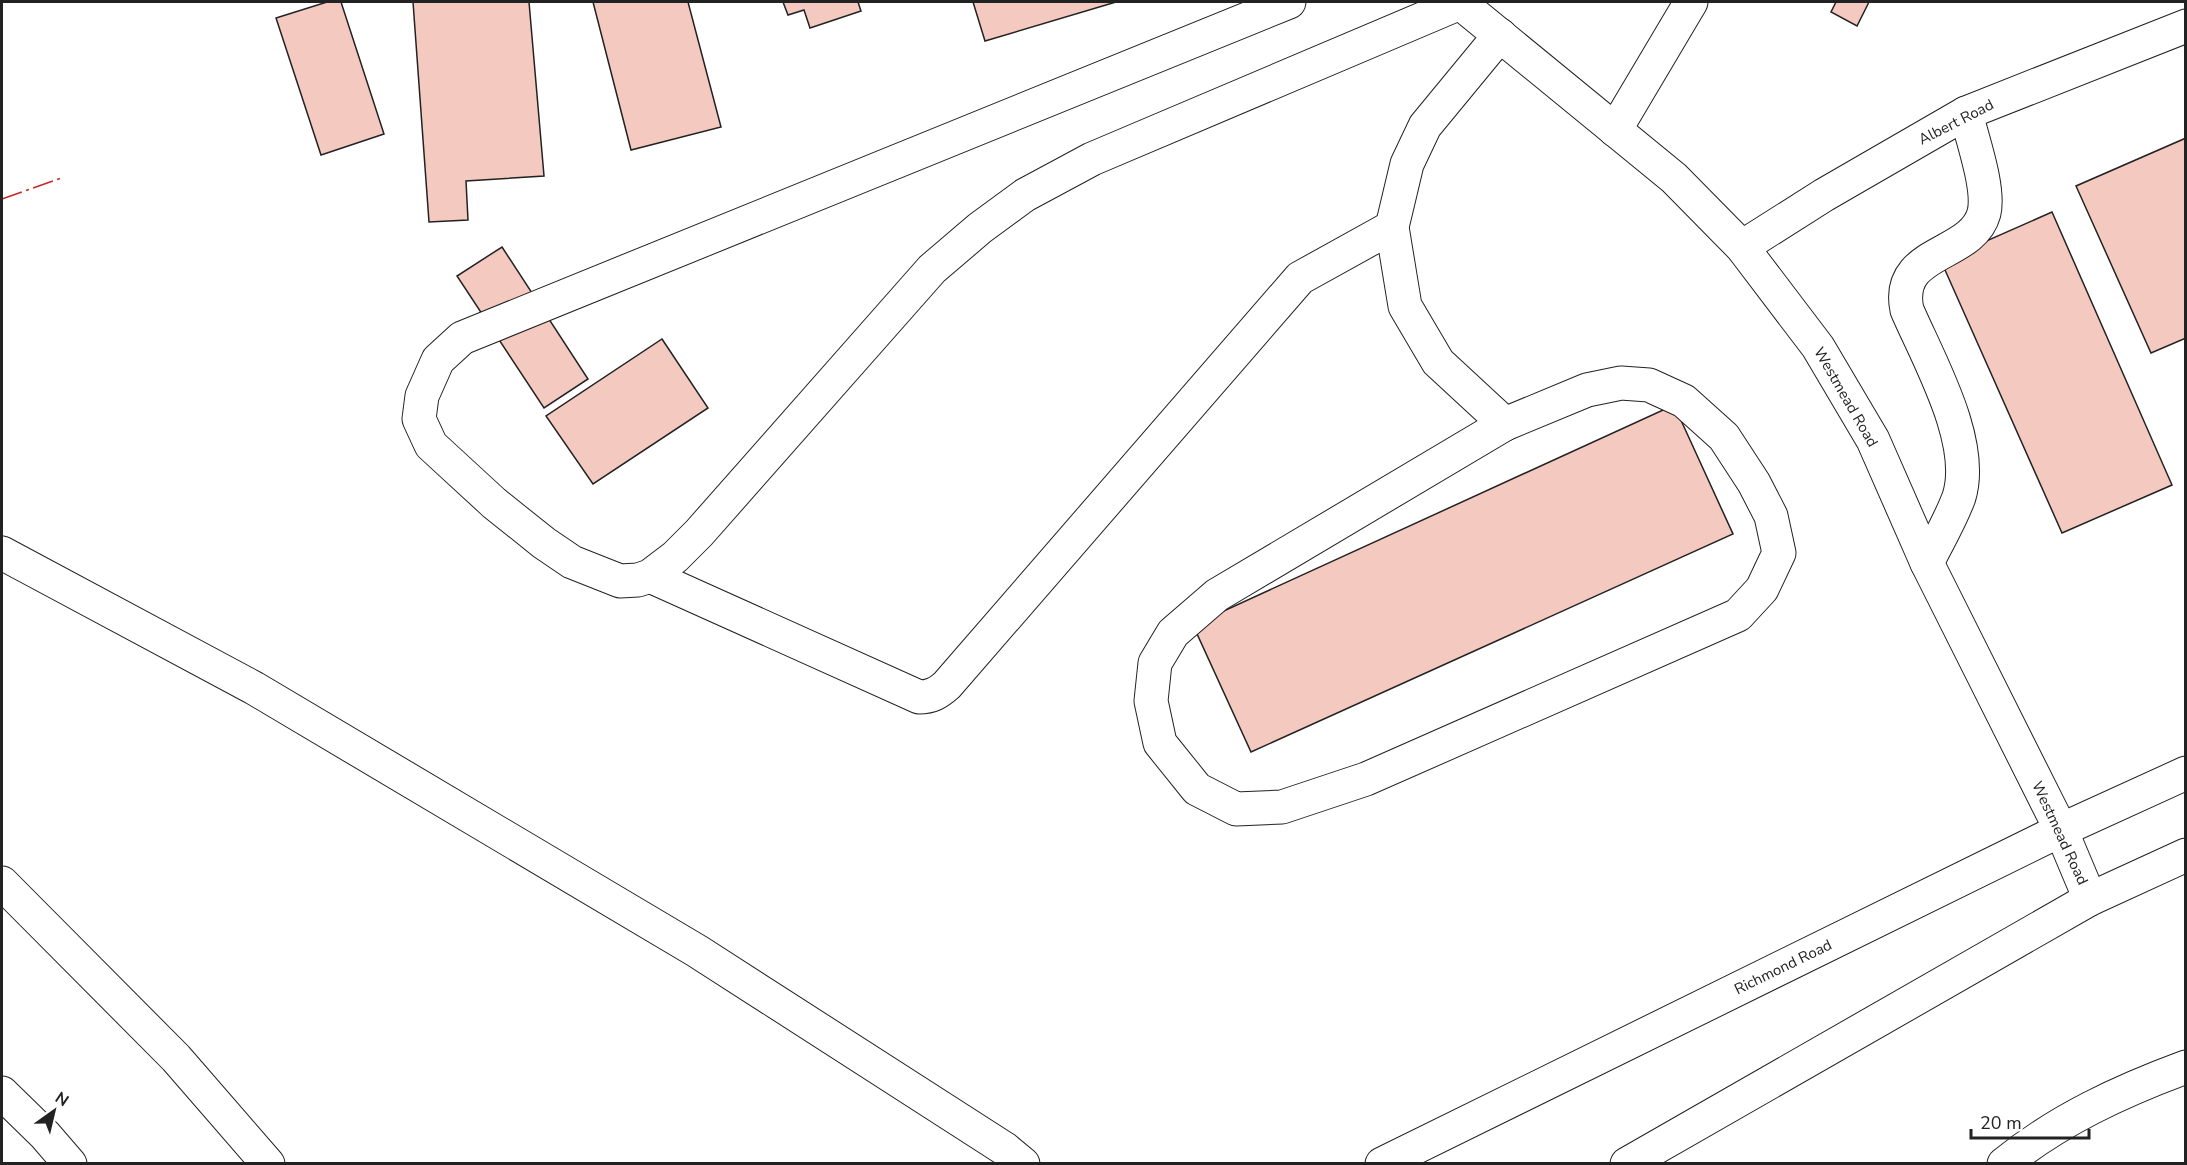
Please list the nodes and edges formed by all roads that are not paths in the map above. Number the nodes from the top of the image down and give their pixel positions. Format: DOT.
graph roads {
  1 [pos="1289,2"];
  2 [pos="1459,2"];
  3 [pos="1691,2"];
  4 [pos="2186,26"];
  5 [pos="1500,35"];
  6 [pos="1966,113"];
  7 [pos="1615,130"];
  8 [pos="1392,227"];
  9 [pos="1742,247"];
  10 [pos="1505,424"];
  11 [pos="2,553"];
  12 [pos="1928,563"];
  13 [pos="650,576"];
  14 [pos="2186,773"];
  15 [pos="2061,830"];
  16 [pos="2186,855"];
  17 [pos="2,884"];
  18 [pos="2090,899"];
  19 [pos="2186,1067"];
  20 [pos="2,1093"];
  21 [pos="70,1164"];
  22 [pos="268,1164"];
  23 [pos="1023,1164"];
  24 [pos="1382,1164"];
  25 [pos="1627,1164"];
  26 [pos="2004,1164"];
  1 -- 13 [label="main road"];
  2 -- 5 [label="main road, Westmead Road"];
  2 -- 13 [label="main road"];
  3 -- 7 [label="main road"];
  4 -- 6 [label="main road, Albert Road"];
  5 -- 7 [label="main road, Westmead Road"];
  5 -- 8 [label="main road"];
  6 -- 9 [label="main road, Albert Road"];
  6 -- 12 [label="main road"];
  7 -- 9 [label="main road, Westmead Road"];
  8 -- 10 [label="main road"];
  8 -- 13 [label="main road"];
  9 -- 12 [label="main road, Westmead Road"];
  10 -- 10 [label="main road"];
  11 -- 23 [label="main road"];
  12 -- 15 [label="main road, Westmead Road"];
  14 -- 15 [label="main road, Richmond Road"];
  15 -- 18 [label="main road, Westmead Road"];
  15 -- 24 [label="main road, Richmond Road"];
  16 -- 18 [label="main road"];
  17 -- 22 [label="main road"];
  18 -- 25 [label="main road"];
  19 -- 26 [label="main road"];
  20 -- 21 [label="main road"];
}
